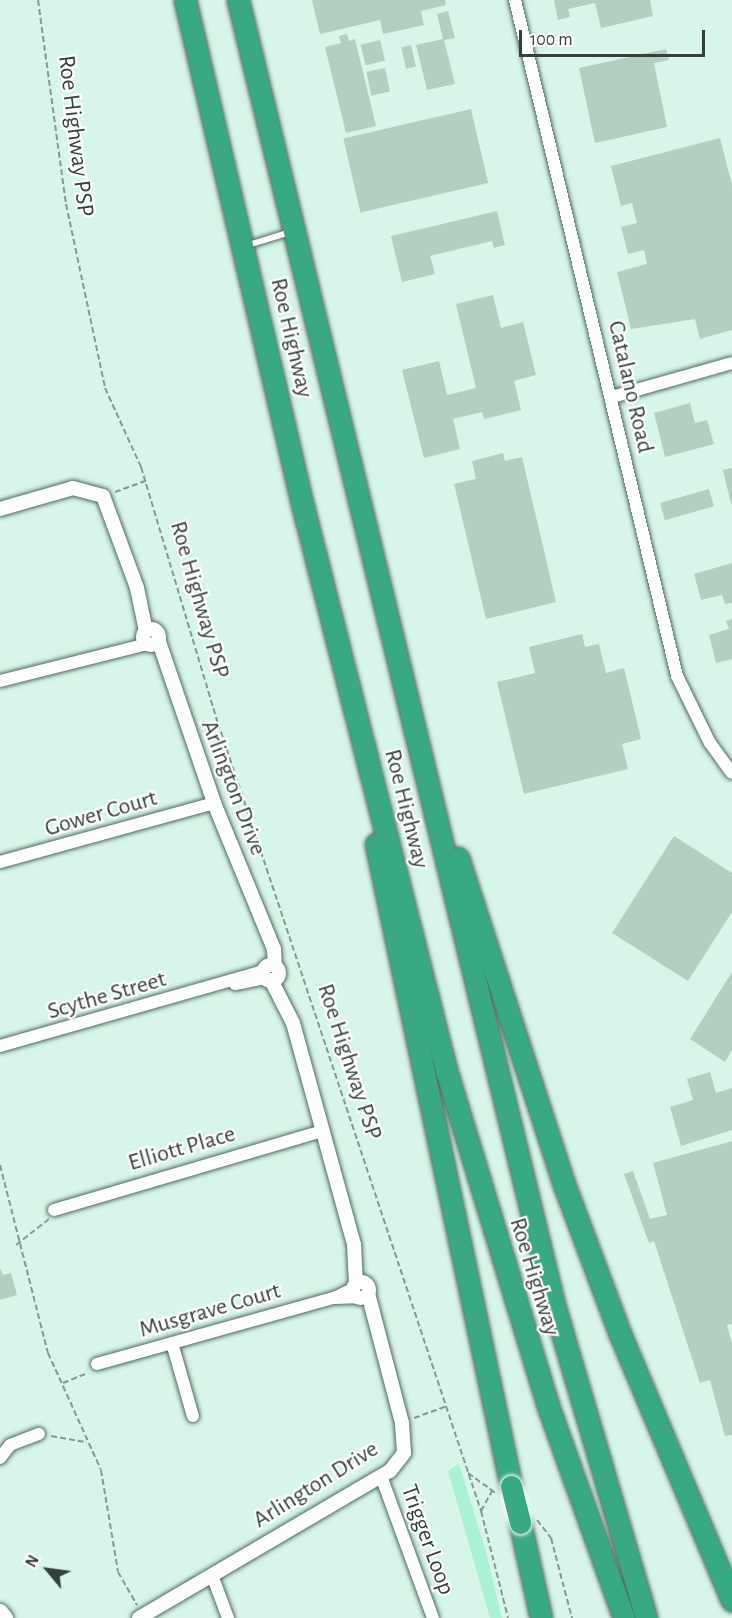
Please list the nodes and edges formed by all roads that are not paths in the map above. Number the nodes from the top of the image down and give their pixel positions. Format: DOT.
graph roads {
  1 [pos="185,0"];
  2 [pos="238,0"];
  3 [pos="515,0"];
  4 [pos="292,231"];
  5 [pos="244,246"];
  6 [pos="732,363"];
  7 [pos="612,397"];
  8 [pos="0,509"];
  9 [pos="150,638"];
  10 [pos="0,681"];
  11 [pos="356,720"];
  12 [pos="419,750"];
  13 [pos="732,773"];
  14 [pos="214,803"];
  15 [pos="0,862"];
  16 [pos="270,973"];
  17 [pos="0,1046"];
  18 [pos="322,1131"];
  19 [pos="54,1210"];
  20 [pos="360,1291"];
  21 [pos="172,1343"];
  22 [pos="97,1364"];
  23 [pos="193,1416"];
  24 [pos="39,1434"];
  25 [pos="0,1458"];
  26 [pos="381,1476"];
  27 [pos="212,1575"];
  28 [pos="732,1600"];
  29 [pos="0,1612"];
  30 [pos="139,1614"];
  31 [pos="4,1618"];
  32 [pos="228,1618"];
  33 [pos="433,1618"];
  34 [pos="541,1618"];
  35 [pos="624,1618"];
  36 [pos="646,1618"];
  1 -- 5 [label="highway, Roe Highway"];
  2 -- 4 [label="highway, Roe Highway"];
  3 -- 7 [label="street, Catalano Road"];
  4 -- 5 [label="lane"];
  4 -- 12 [label="highway, Roe Highway"];
  5 -- 11 [label="highway, Roe Highway"];
  6 -- 7 [label="street"];
  7 -- 13 [label="street, Catalano Road"];
  8 -- 9 [label="street, Arlington Drive"];
  9 -- 10 [label="street"];
  9 -- 14 [label="street, Arlington Drive"];
  11 -- 34 [label="highway, bridge"];
  11 -- 35 [label="highway, Roe Highway"];
  12 -- 28 [label="highway"];
  12 -- 36 [label="highway, Roe Highway"];
  14 -- 15 [label="street, Gower Court"];
  14 -- 16 [label="street, Arlington Drive"];
  16 -- 17 [label="street, Scythe Street"];
  16 -- 18 [label="street, Arlington Drive"];
  18 -- 19 [label="street, Elliott Place"];
  18 -- 20 [label="street, Arlington Drive"];
  20 -- 21 [label="street, Musgrave Court"];
  20 -- 26 [label="street, Arlington Drive"];
  21 -- 22 [label="street, Musgrave Court"];
  21 -- 23 [label="street"];
  24 -- 25 [label="street"];
  26 -- 27 [label="street, Arlington Drive"];
  26 -- 33 [label="street, Trigger Loop"];
  27 -- 30 [label="street, Arlington Drive"];
  27 -- 32 [label="street"];
  29 -- 31 [label="main road"];
}
